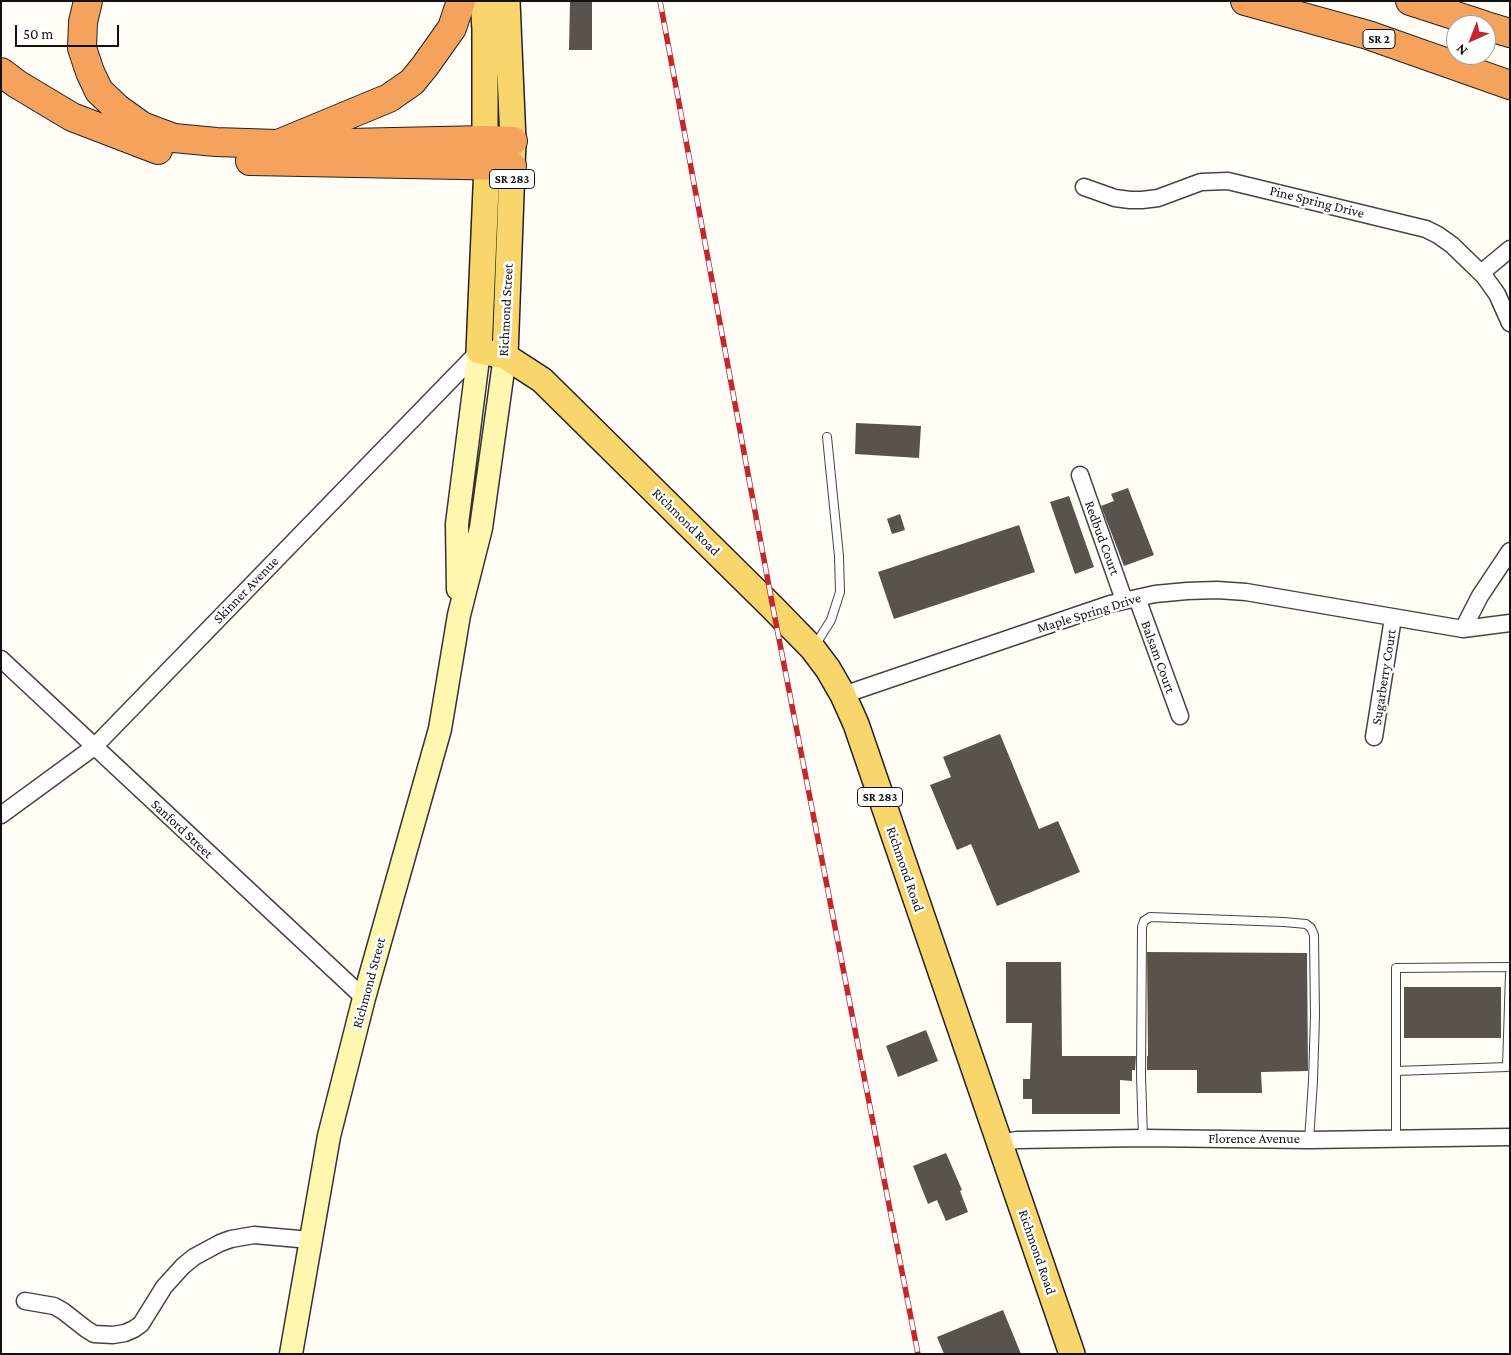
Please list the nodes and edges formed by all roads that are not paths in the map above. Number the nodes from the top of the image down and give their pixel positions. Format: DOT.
graph roads {
  1 [pos="88,1"];
  2 [pos="462,1"];
  3 [pos="483,1"];
  4 [pos="507,1"];
  5 [pos="1245,1"];
  6 [pos="1410,1"];
  7 [pos="1454,15"];
  8 [pos="1496,29"];
  9 [pos="1510,33"];
  10 [pos="1,72"];
  11 [pos="1510,85"];
  12 [pos="278,144"];
  13 [pos="499,153"];
  14 [pos="1084,187"];
  15 [pos="1510,249"];
  16 [pos="1481,273"];
  17 [pos="1510,323"];
  18 [pos="479,351"];
  19 [pos="505,356"];
  20 [pos="827,437"];
  21 [pos="1080,475"];
  22 [pos="1510,551"];
  23 [pos="1131,599"];
  24 [pos="459,615"];
  25 [pos="1393,618"];
  26 [pos="1510,623"];
  27 [pos="1463,629"];
  28 [pos="813,649"];
  29 [pos="1,659"];
  30 [pos="843,695"];
  31 [pos="1180,716"];
  32 [pos="1374,737"];
  33 [pos="94,747"];
  34 [pos="1,815"];
  35 [pos="1510,967"];
  36 [pos="1510,974"];
  37 [pos="364,998"];
  38 [pos="1396,1071"];
  39 [pos="1510,1137"];
  40 [pos="1143,1138"];
  41 [pos="1396,1138"];
  42 [pos="1309,1140"];
  43 [pos="1000,1144"];
  44 [pos="310,1240"];
  45 [pos="25,1301"];
  46 [pos="291,1354"];
  47 [pos="1072,1354"];
  1 -- 12 [label="highway"];
  2 -- 12 [label="highway"];
  3 -- 13 [label="main road, Richmond Street / SR 283"];
  4 -- 13 [label="main road, Richmond Street / SR 283"];
  5 -- 11 [label="highway, SR 2"];
  6 -- 7 [label="highway"];
  8 -- 9 [label="highway"];
  10 -- 13 [label="highway"];
  12 -- 13 [label="highway"];
  13 -- 18 [label="main road, Richmond Street / SR 283"];
  13 -- 19 [label="main road, Richmond Street / SR 283"];
  14 -- 16 [label="street, Pine Spring Drive"];
  15 -- 16 [label="street"];
  16 -- 17 [label="street, Pine Spring Drive"];
  18 -- 19 [label="main road, Richmond Road / SR 283"];
  18 -- 24 [label="main road, Richmond Street"];
  18 -- 33 [label="street, Skinner Avenue"];
  19 -- 24 [label="main road, Richmond Street"];
  19 -- 28 [label="main road, Richmond Road / SR 283"];
  20 -- 28 [label="lane"];
  21 -- 23 [label="street, Redbud Court"];
  22 -- 27 [label="street"];
  23 -- 25 [label="street, Maple Spring Drive"];
  23 -- 30 [label="street, Maple Spring Drive"];
  23 -- 31 [label="street, Balsam Court"];
  24 -- 37 [label="main road, Richmond Street"];
  25 -- 27 [label="street, Maple Spring Drive"];
  25 -- 32 [label="street, Sugarberry Court"];
  26 -- 27 [label="street, Maple Spring Drive"];
  28 -- 30 [label="main road, Richmond Road / SR 283"];
  29 -- 33 [label="street, Sanford Street"];
  30 -- 43 [label="main road, Richmond Road / SR 283"];
  33 -- 34 [label="street, Skinner Avenue"];
  33 -- 37 [label="street, Sanford Street"];
  35 -- 38 [label="lane"];
  36 -- 38 [label="lane"];
  37 -- 44 [label="main road, Richmond Street"];
  38 -- 41 [label="lane"];
  39 -- 41 [label="street, Florence Avenue"];
  40 -- 42 [label="street, Florence Avenue"];
  40 -- 42 [label="lane"];
  40 -- 43 [label="street, Florence Avenue"];
  41 -- 42 [label="street, Florence Avenue"];
  43 -- 47 [label="main road, Richmond Road / SR 283"];
  44 -- 45 [label="street"];
  44 -- 46 [label="main road, Richmond Street"];
}
